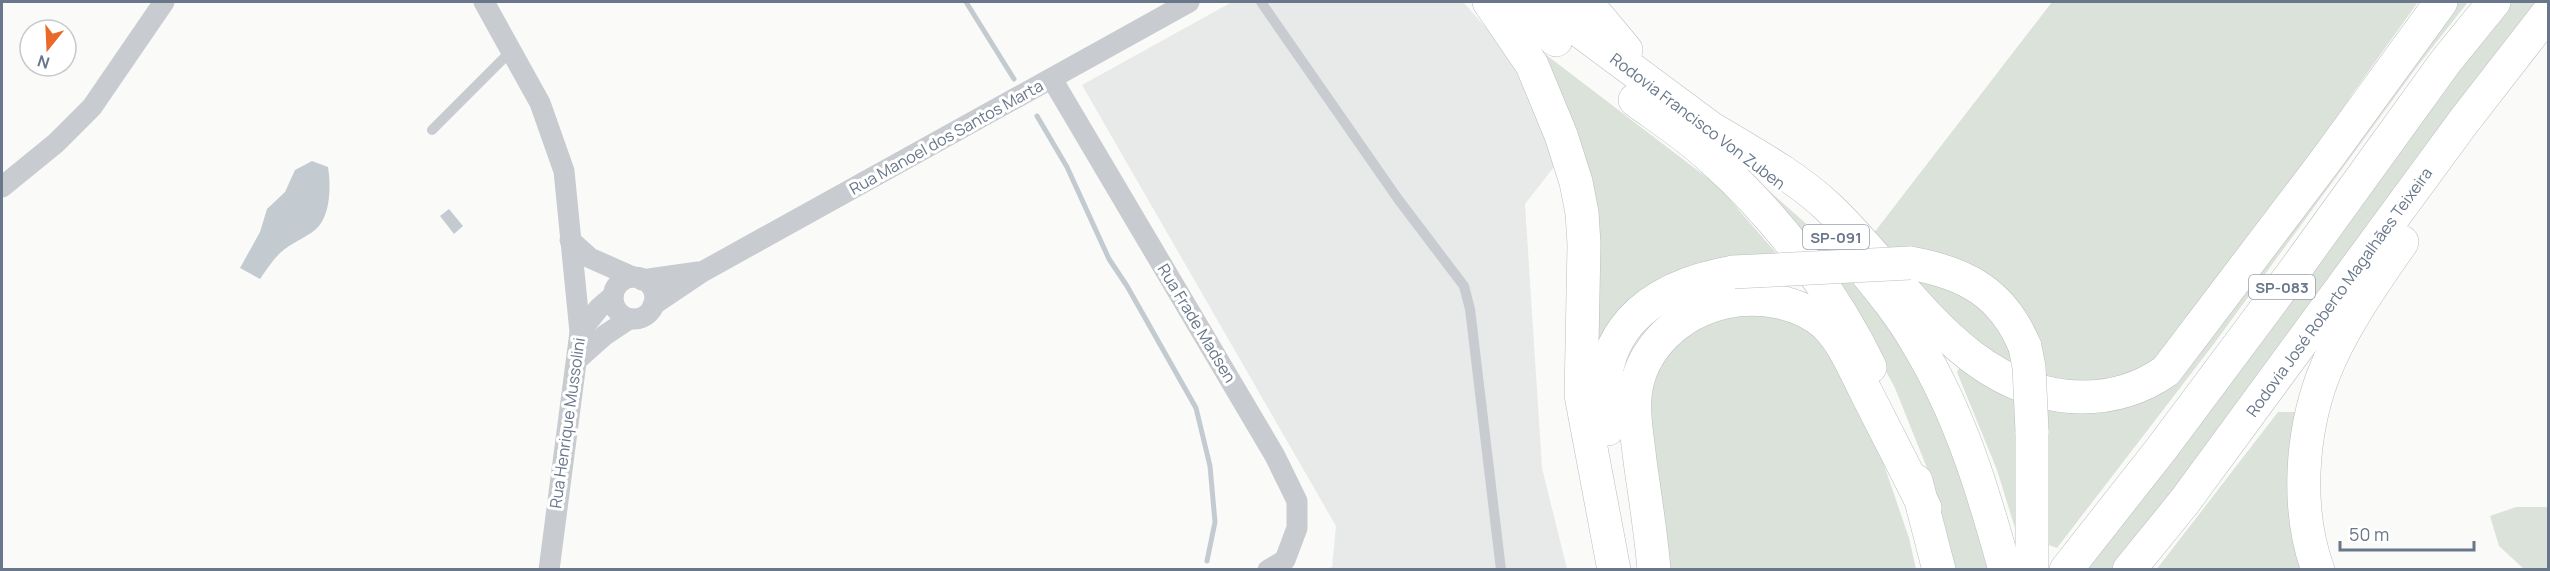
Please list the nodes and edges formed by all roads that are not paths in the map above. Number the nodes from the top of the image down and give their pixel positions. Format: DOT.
graph roads {
  1 [pos="164,2"];
  2 [pos="484,2"];
  3 [pos="1189,2"];
  4 [pos="1261,2"];
  5 [pos="1490,2"];
  6 [pos="1508,2"];
  7 [pos="1541,2"];
  8 [pos="1586,2"];
  9 [pos="2441,2"];
  10 [pos="2494,2"];
  11 [pos="2548,13"];
  12 [pos="2548,20"];
  13 [pos="512,49"];
  14 [pos="1052,79"];
  15 [pos="1662,92"];
  16 [pos="432,130"];
  17 [pos="1716,131"];
  18 [pos="2,188"];
  19 [pos="570,240"];
  20 [pos="702,272"];
  21 [pos="573,276"];
  22 [pos="638,279"];
  23 [pos="606,302"];
  24 [pos="653,305"];
  25 [pos="629,319"];
  26 [pos="580,332"];
  27 [pos="578,359"];
  28 [pos="1925,508"];
  29 [pos="549,570"];
  30 [pos="1268,570"];
  31 [pos="1502,570"];
  32 [pos="1614,570"];
  33 [pos="1634,570"];
  34 [pos="1654,570"];
  35 [pos="1939,570"];
  36 [pos="2005,570"];
  37 [pos="2032,570"];
  38 [pos="2066,570"];
  39 [pos="2128,570"];
  40 [pos="2318,570"];
  1 -- 18 [label="street"];
  2 -- 13 [label="street, Rua Henrique Mussolini"];
  3 -- 14 [label="street, Rua Manoel dos Santos Marta"];
  4 -- 31 [label="lane"];
  5 -- 32 [label="main road"];
  6 -- 28 [label="main road, Rodovia Francisco Von Zuben / SP-091"];
  7 -- 15 [label="main road, Rodovia Francisco Von Zuben / SP-091"];
  8 -- 15 [label="main road"];
  9 -- 17 [label="main road"];
  10 -- 38 [label="main road, SP-083"];
  11 -- 39 [label="main road, Rodovia José Roberto Magalhães Teixeira / SP-083"];
  12 -- 40 [label="main road"];
  13 -- 16 [label="lane"];
  13 -- 19 [label="street, Rua Henrique Mussolini"];
  14 -- 20 [label="street, Rua Manoel dos Santos Marta"];
  14 -- 30 [label="street, Rua Frade Madsen"];
  15 -- 17 [label="main road, Rodovia Francisco Von Zuben / SP-091"];
  17 -- 36 [label="main road, Rodovia Francisco Von Zuben / SP-091"];
  19 -- 21 [label="street, Rua Henrique Mussolini"];
  19 -- 22 [label="street"];
  20 -- 22 [label="street, Rua Manoel dos Santos Marta"];
  20 -- 24 [label="street, Rua Manoel dos Santos Marta"];
  21 -- 23 [label="street"];
  21 -- 26 [label="street, Rua Henrique Mussolini"];
  22 -- 23 [label="street"];
  22 -- 24 [label="street"];
  23 -- 25 [label="street"];
  23 -- 26 [label="street"];
  24 -- 25 [label="street"];
  25 -- 27 [label="street"];
  26 -- 27 [label="street, Rua Henrique Mussolini"];
  27 -- 29 [label="street, Rua Henrique Mussolini"];
  28 -- 34 [label="main road"];
  28 -- 35 [label="main road, Rodovia Francisco Von Zuben / SP-091"];
  33 -- 37 [label="main road, bridge"];
}
